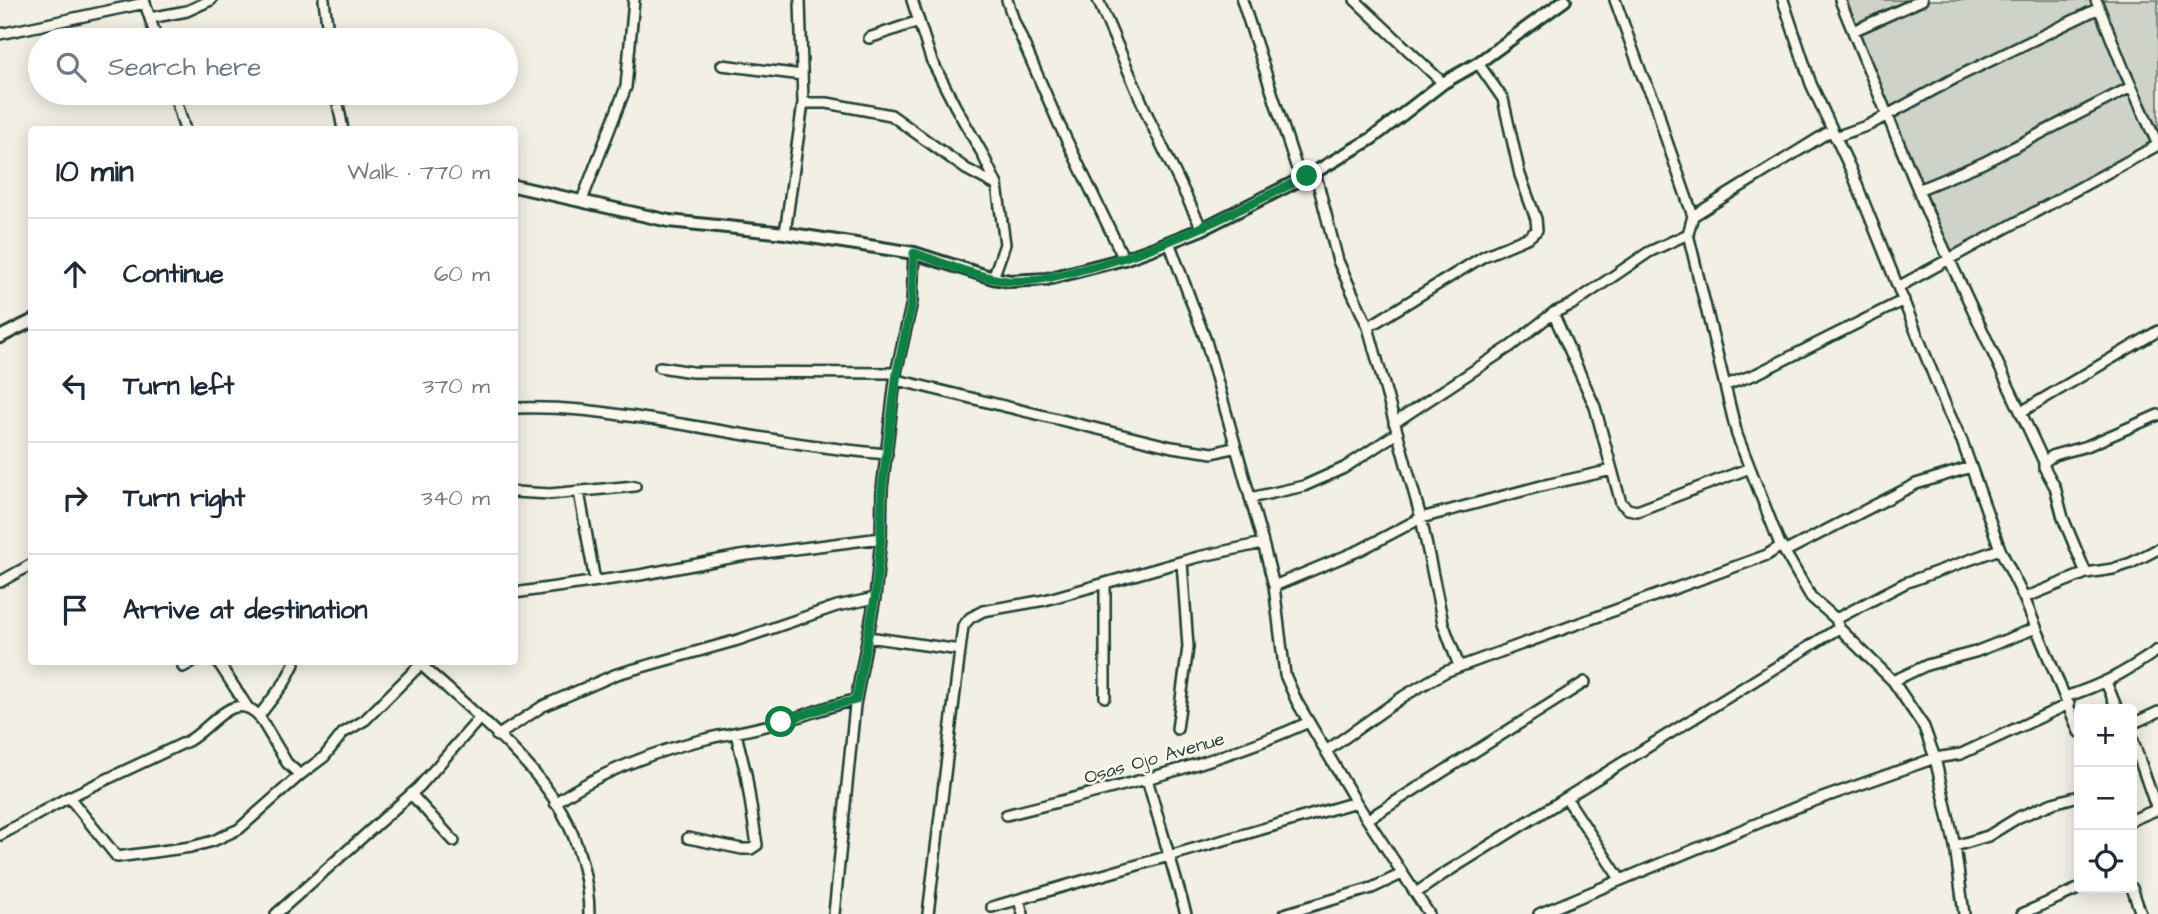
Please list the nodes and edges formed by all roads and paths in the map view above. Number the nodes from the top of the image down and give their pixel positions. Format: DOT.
graph roads {
  1 [pos="211,0"];
  2 [pos="324,0"];
  3 [pos="634,0"];
  4 [pos="800,0"];
  5 [pos="912,0"];
  6 [pos="1007,0"];
  7 [pos="1098,0"];
  8 [pos="1242,0"];
  9 [pos="1355,0"];
  10 [pos="1615,0"];
  11 [pos="1783,0"];
  12 [pos="1840,0"];
  13 [pos="1922,0"];
  14 [pos="145,1"];
  15 [pos="1561,1"];
  16 [pos="2097,4"];
  17 [pos="150,18"];
  18 [pos="919,21"];
  19 [pos="153,28"];
  20 [pos="328,28"];
  21 [pos="1853,31"];
  22 [pos="0,34"];
  23 [pos="869,38"];
  24 [pos="1478,63"];
  25 [pos="722,65"];
  26 [pos="802,75"];
  27 [pos="1443,83"];
  28 [pos="2131,87"];
  29 [pos="803,103"];
  30 [pos="178,105"];
  31 [pos="339,105"];
  32 [pos="1887,114"];
  33 [pos="184,126"];
  34 [pos="342,126"];
  35 [pos="1834,133"];
  36 [pos="2158,145"];
  37 [pos="1311,174"];
  38 [pos="997,185"];
  39 [pos="518,187"];
  40 [pos="1918,190"];
  41 [pos="582,200"];
  42 [pos="1693,216"];
  43 [pos="1202,229"];
  44 [pos="785,233"];
  45 [pos="1688,234"];
  46 [pos="1169,242"];
  47 [pos="914,253"];
  48 [pos="1949,259"];
  49 [pos="1124,260"];
  50 [pos="993,278"];
  51 [pos="1898,286"];
  52 [pos="1904,300"];
  53 [pos="1553,313"];
  54 [pos="28,323"];
  55 [pos="1368,327"];
  56 [pos="2158,331"];
  57 [pos="0,337"];
  58 [pos="660,367"];
  59 [pos="897,377"];
  60 [pos="1726,385"];
  61 [pos="518,408"];
  62 [pos="2021,412"];
  63 [pos="2158,415"];
  64 [pos="1394,423"];
  65 [pos="1398,433"];
  66 [pos="1236,447"];
  67 [pos="887,454"];
  68 [pos="2045,462"];
  69 [pos="1971,467"];
  70 [pos="1750,468"];
  71 [pos="1612,470"];
  72 [pos="635,486"];
  73 [pos="518,492"];
  74 [pos="579,492"];
  75 [pos="1250,498"];
  76 [pos="1421,518"];
  77 [pos="881,538"];
  78 [pos="1263,543"];
  79 [pos="1784,548"];
  80 [pos="2000,549"];
  81 [pos="2158,549"];
  82 [pos="1182,562"];
  83 [pos="28,566"];
  84 [pos="2086,573"];
  85 [pos="595,581"];
  86 [pos="0,582"];
  87 [pos="1105,584"];
  88 [pos="1274,586"];
  89 [pos="518,592"];
  90 [pos="875,598"];
  91 [pos="2024,598"];
  92 [pos="1838,624"];
  93 [pos="2036,628"];
  94 [pos="868,637"];
  95 [pos="960,650"];
  96 [pos="2158,650"];
  97 [pos="220,665"];
  98 [pos="294,665"];
  99 [pos="417,665"];
  100 [pos="421,665"];
  101 [pos="1460,666"];
  102 [pos="1893,681"];
  103 [pos="1585,682"];
  104 [pos="2106,682"];
  105 [pos="1105,697"];
  106 [pos="856,700"];
  107 [pos="2067,701"];
  108 [pos="2115,704"];
  109 [pos="248,708"];
  110 [pos="2158,712"];
  111 [pos="259,716"];
  112 [pos="479,719"];
  113 [pos="2074,719"];
  114 [pos="1309,722"];
  115 [pos="2137,722"];
  116 [pos="1177,729"];
  117 [pos="736,734"];
  118 [pos="497,736"];
  119 [pos="1326,751"];
  120 [pos="2137,752"];
  121 [pos="1935,758"];
  122 [pos="300,775"];
  123 [pos="1147,779"];
  124 [pos="411,794"];
  125 [pos="69,797"];
  126 [pos="2074,798"];
  127 [pos="1567,799"];
  128 [pos="1356,802"];
  129 [pos="555,803"];
  130 [pos="2157,810"];
  131 [pos="1006,815"];
  132 [pos="2137,818"];
  133 [pos="1368,819"];
  134 [pos="0,835"];
  135 [pos="688,838"];
  136 [pos="454,841"];
  137 [pos="1955,846"];
  138 [pos="1171,856"];
  139 [pos="1402,874"];
  140 [pos="1620,879"];
  141 [pos="2074,891"];
  142 [pos="1416,893"];
  143 [pos="2134,893"];
  144 [pos="1019,900"];
  145 [pos="992,907"];
  146 [pos="276,914"];
  147 [pos="589,914"];
  148 [pos="834,914"];
  149 [pos="928,914"];
  150 [pos="1023,914"];
  151 [pos="1186,914"];
  152 [pos="1284,914"];
  153 [pos="1429,914"];
  154 [pos="1539,914"];
  155 [pos="1964,914"];
  156 [pos="2022,914"];
  157 [pos="2141,914"];
  1 -- 17 [label="street"];
  2 -- 20 [label="street"];
  3 -- 41 [label="street"];
  4 -- 26 [label="street"];
  5 -- 18 [label="street"];
  6 -- 49 [label="street"];
  7 -- 43 [label="street"];
  8 -- 37 [label="street"];
  9 -- 27 [label="street"];
  10 -- 42 [label="street"];
  11 -- 35 [label="street"];
  12 -- 21 [label="street"];
  13 -- 21 [label="street"];
  14 -- 17 [label="street"];
  14 -- 22 [label="street"];
  15 -- 24 [label="street"];
  16 -- 28 [label="street"];
  16 -- 32 [label="street"];
  17 -- 19 [label="street"];
  18 -- 23 [label="street"];
  18 -- 38 [label="street"];
  21 -- 32 [label="street"];
  24 -- 27 [label="street"];
  24 -- 55 [label="street"];
  25 -- 26 [label="street"];
  26 -- 29 [label="street"];
  27 -- 37 [label="street"];
  28 -- 36 [label="street"];
  28 -- 40 [label="street"];
  29 -- 38 [label="street"];
  29 -- 44 [label="street"];
  30 -- 33 [label="street"];
  31 -- 34 [label="street"];
  32 -- 35 [label="street"];
  32 -- 40 [label="street"];
  35 -- 42 [label="street"];
  35 -- 51 [label="street"];
  36 -- 48 [label="street"];
  37 -- 43 [label="street"];
  37 -- 55 [label="street"];
  38 -- 50 [label="street"];
  39 -- 41 [label="street"];
  40 -- 48 [label="street"];
  41 -- 44 [label="street"];
  42 -- 45 [label="street"];
  43 -- 46 [label="street"];
  44 -- 47 [label="street"];
  45 -- 53 [label="street"];
  45 -- 60 [label="street"];
  46 -- 49 [label="street"];
  46 -- 66 [label="street"];
  47 -- 50 [label="street"];
  47 -- 59 [label="street"];
  48 -- 51 [label="street"];
  48 -- 62 [label="street"];
  49 -- 50 [label="street"];
  51 -- 52 [label="street"];
  52 -- 60 [label="street"];
  52 -- 69 [label="street"];
  53 -- 64 [label="street"];
  53 -- 71 [label="street"];
  54 -- 57 [label="street"];
  55 -- 64 [label="street"];
  56 -- 62 [label="street"];
  58 -- 59 [label="street"];
  59 -- 66 [label="street"];
  59 -- 67 [label="street"];
  60 -- 70 [label="street"];
  61 -- 67 [label="street"];
  62 -- 68 [label="street"];
  63 -- 68 [label="street"];
  64 -- 65 [label="street"];
  65 -- 75 [label="street"];
  65 -- 76 [label="street"];
  66 -- 75 [label="street"];
  67 -- 77 [label="street"];
  68 -- 84 [label="street"];
  69 -- 79 [label="street"];
  69 -- 80 [label="street"];
  70 -- 71 [label="street"];
  70 -- 79 [label="street"];
  71 -- 76 [label="street"];
  72 -- 74 [label="street"];
  73 -- 74 [label="street"];
  74 -- 85 [label="street"];
  75 -- 78 [label="street"];
  76 -- 88 [label="street"];
  76 -- 101 [label="street"];
  77 -- 85 [label="street"];
  77 -- 90 [label="street"];
  78 -- 82 [label="street"];
  78 -- 88 [label="street"];
  79 -- 92 [label="street"];
  79 -- 101 [label="street"];
  80 -- 91 [label="street"];
  80 -- 92 [label="street"];
  81 -- 84 [label="street"];
  82 -- 87 [label="street"];
  82 -- 116 [label="street"];
  83 -- 86 [label="street"];
  84 -- 91 [label="street"];
  85 -- 89 [label="street"];
  87 -- 95 [label="street"];
  87 -- 105 [label="street"];
  88 -- 114 [label="street"];
  90 -- 94 [label="street"];
  90 -- 118 [label="street"];
  91 -- 93 [label="street"];
  92 -- 102 [label="street"];
  92 -- 127 [label="street"];
  93 -- 102 [label="street"];
  93 -- 107 [label="street"];
  94 -- 95 [label="street"];
  94 -- 106 [label="street"];
  95 -- 149 [label="street"];
  96 -- 104 [label="street"];
  97 -- 109 [label="street"];
  98 -- 111 [label="street"];
  99 -- 122 [label="street"];
  100 -- 112 [label="street"];
  101 -- 119 [label="street"];
  102 -- 121 [label="street"];
  103 -- 133 [label="street"];
  104 -- 107 [label="street"];
  104 -- 108 [label="street"];
  106 -- 117 [label="street"];
  106 -- 148 [label="street"];
  107 -- 113 [label="street"];
  107 -- 121 [label="street"];
  109 -- 111 [label="street"];
  109 -- 125 [label="street"];
  110 -- 115 [label="street"];
  111 -- 122 [label="street"];
  112 -- 118 [label="street"];
  112 -- 124 [label="street"];
  114 -- 119 [label="street"];
  114 -- 123 [label="street, Osas Ojo Avenue"];
  117 -- 129 [label="street"];
  117 -- 135 [label="street"];
  118 -- 129 [label="street"];
  119 -- 128 [label="street"];
  120 -- 130 [label="street"];
  121 -- 137 [label="street"];
  121 -- 140 [label="street"];
  122 -- 125 [label="street"];
  123 -- 131 [label="street, Osas Ojo Avenue"];
  123 -- 138 [label="street"];
  124 -- 136 [label="street"];
  124 -- 146 [label="street"];
  125 -- 134 [label="street"];
  126 -- 137 [label="street"];
  127 -- 140 [label="street"];
  127 -- 142 [label="street"];
  128 -- 133 [label="street"];
  128 -- 138 [label="street"];
  129 -- 147 [label="street"];
  130 -- 132 [label="street"];
  133 -- 139 [label="street"];
  137 -- 155 [label="street"];
  138 -- 144 [label="street"];
  138 -- 151 [label="street"];
  139 -- 142 [label="street"];
  139 -- 152 [label="street"];
  140 -- 154 [label="street"];
  141 -- 156 [label="street"];
  142 -- 153 [label="street"];
  143 -- 157 [label="street"];
  144 -- 145 [label="street"];
  144 -- 150 [label="street"];
}
